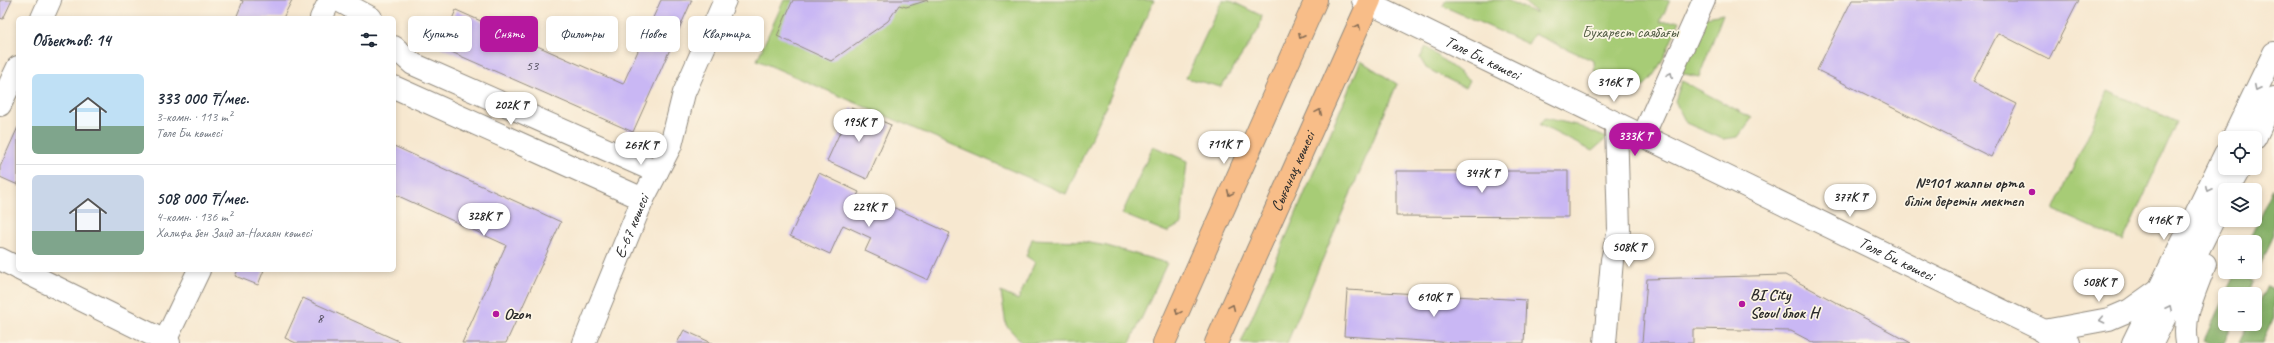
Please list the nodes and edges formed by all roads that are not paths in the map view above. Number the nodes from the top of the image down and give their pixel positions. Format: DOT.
graph roads {
  1 [pos="50,0"];
  2 [pos="330,0"];
  3 [pos="338,0"];
  4 [pos="725,0"];
  5 [pos="1316,0"];
  6 [pos="1704,0"];
  7 [pos="1367,1"];
  8 [pos="43,16"];
  9 [pos="322,16"];
  10 [pos="367,16"];
  11 [pos="396,49"];
  12 [pos="2274,53"];
  13 [pos="16,71"];
  14 [pos="396,88"];
  15 [pos="2274,98"];
  16 [pos="0,105"];
  17 [pos="2274,118"];
  18 [pos="1616,123"];
  19 [pos="2236,131"];
  20 [pos="2258,131"];
  21 [pos="2262,133"];
  22 [pos="1644,136"];
  23 [pos="2218,169"];
  24 [pos="657,172"];
  25 [pos="643,199"];
  26 [pos="2218,210"];
  27 [pos="2218,216"];
  28 [pos="0,259"];
  29 [pos="16,267"];
  30 [pos="25,272"];
  31 [pos="198,272"];
  32 [pos="2160,289"];
  33 [pos="2046,337"];
  34 [pos="167,342"];
  35 [pos="584,343"];
  36 [pos="1164,343"];
  37 [pos="1216,343"];
  38 [pos="1605,343"];
  39 [pos="2069,343"];
  40 [pos="2133,343"];
  41 [pos="2152,343"];
  42 [pos="2187,343"];
  1 -- 8 [label="street"];
  2 -- 9 [label="street"];
  3 -- 10 [label="street"];
  4 -- 24 [label="street, Е-67 көшесі"];
  5 -- 36 [label="main road, one-way"];
  22 -- 6 [label="street, one-way"];
  7 -- 18 [label="street, Төле Би көшесі"];
  37 -- 7 [label="main road, Сығанақ көшесі, one-way"];
  11 -- 24 [label="street"];
  12 -- 19 [label="street, one-way"];
  13 -- 16 [label="street"];
  14 -- 25 [label="street"];
  15 -- 20 [label="street"];
  17 -- 21 [label="street"];
  18 -- 22 [label="street, Төле Би көшесі"];
  18 -- 38 [label="street"];
  22 -- 33 [label="street, Төле Би көшесі"];
  23 -- 32 [label="street, one-way"];
  24 -- 25 [label="street, Е-67 көшесі"];
  25 -- 35 [label="street, Е-67 көшесі"];
  41 -- 26 [label="street, one-way"];
  27 -- 42 [label="street"];
  28 -- 29 [label="street"];
  30 -- 34 [label="street"];
  31 -- 34 [label="street"];
  32 -- 33 [label="street, one-way"];
  32 -- 40 [label="street"];
  33 -- 39 [label="street, Төле Би көшесі"];
}
